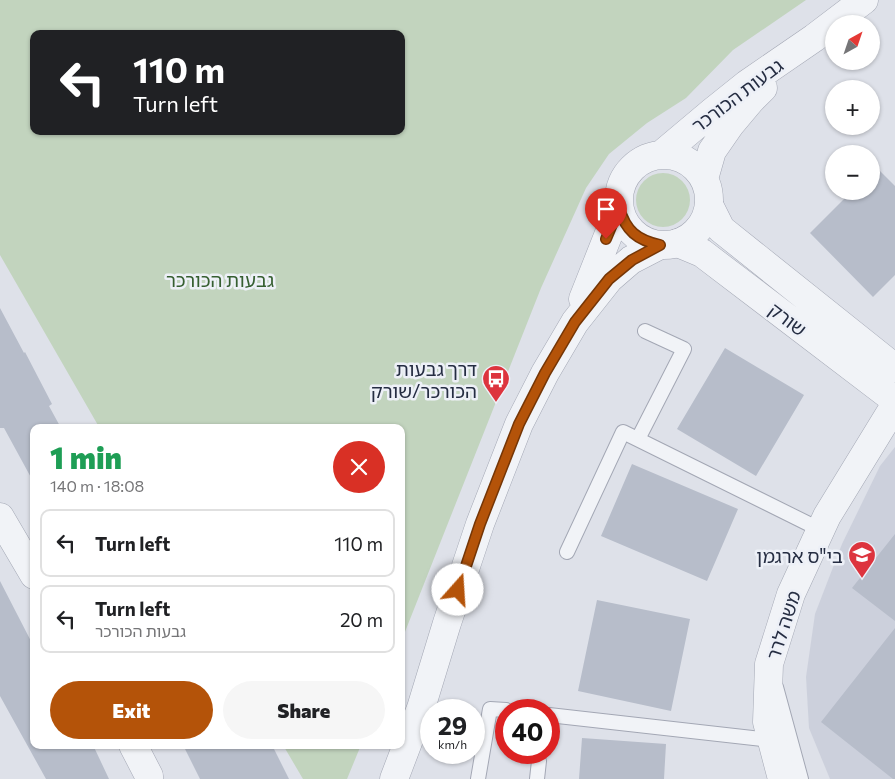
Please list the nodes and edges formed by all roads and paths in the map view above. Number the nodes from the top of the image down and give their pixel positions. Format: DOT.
graph roads {
  1 [pos="864,0"];
  2 [pos="814,38"];
  3 [pos="662,154"];
  4 [pos="707,192"];
  5 [pos="619,208"];
  6 [pos="669,244"];
  7 [pos="575,322"];
  8 [pos="645,331"];
  9 [pos="895,368"];
  10 [pos="895,400"];
  11 [pos="895,405"];
  12 [pos="638,439"];
  13 [pos="0,517"];
  14 [pos="821,530"];
  15 [pos="567,552"];
  16 [pos="30,568"];
  17 [pos="769,664"];
  18 [pos="423,699"];
  19 [pos="420,708"];
  20 [pos="495,709"];
  21 [pos="560,716"];
  22 [pos="771,740"];
  23 [pos="135,749"];
  24 [pos="405,749"];
  25 [pos="405,749"];
  26 [pos="539,764"];
  27 [pos="149,779"];
  28 [pos="394,779"];
  29 [pos="415,779"];
  30 [pos="478,779"];
  31 [pos="537,779"];
  32 [pos="782,779"];
  33 [pos="801,779"];
  1 -- 2 [label="street, גבעות הכורכר"];
  2 -- 3 [label="street, גבעות הכורכר"];
  2 -- 4 [label="street, גבעות הכורכר"];
  3 -- 4 [label="street"];
  3 -- 5 [label="street"];
  4 -- 6 [label="street"];
  4 -- 9 [label="street, שורק"];
  5 -- 6 [label="street"];
  5 -- 7 [label="street"];
  6 -- 7 [label="street"];
  6 -- 10 [label="street, שורק"];
  7 -- 18 [label="street"];
  8 -- 12 [label="lane"];
  11 -- 14 [label="street, משה לרר"];
  12 -- 14 [label="lane"];
  12 -- 15 [label="lane"];
  13 -- 16 [label="street"];
  14 -- 17 [label="street, משה לרר"];
  17 -- 22 [label="street, משה לרר"];
  17 -- 33 [label="lane"];
  19 -- 24 [label="street"];
  19 -- 29 [label="street"];
  20 -- 30 [label="lane"];
  21 -- 22 [label="lane"];
  22 -- 32 [label="street, משה לרר"];
  23 -- 27 [label="street"];
  25 -- 28 [label="street"];
  26 -- 31 [label="lane"];
}
